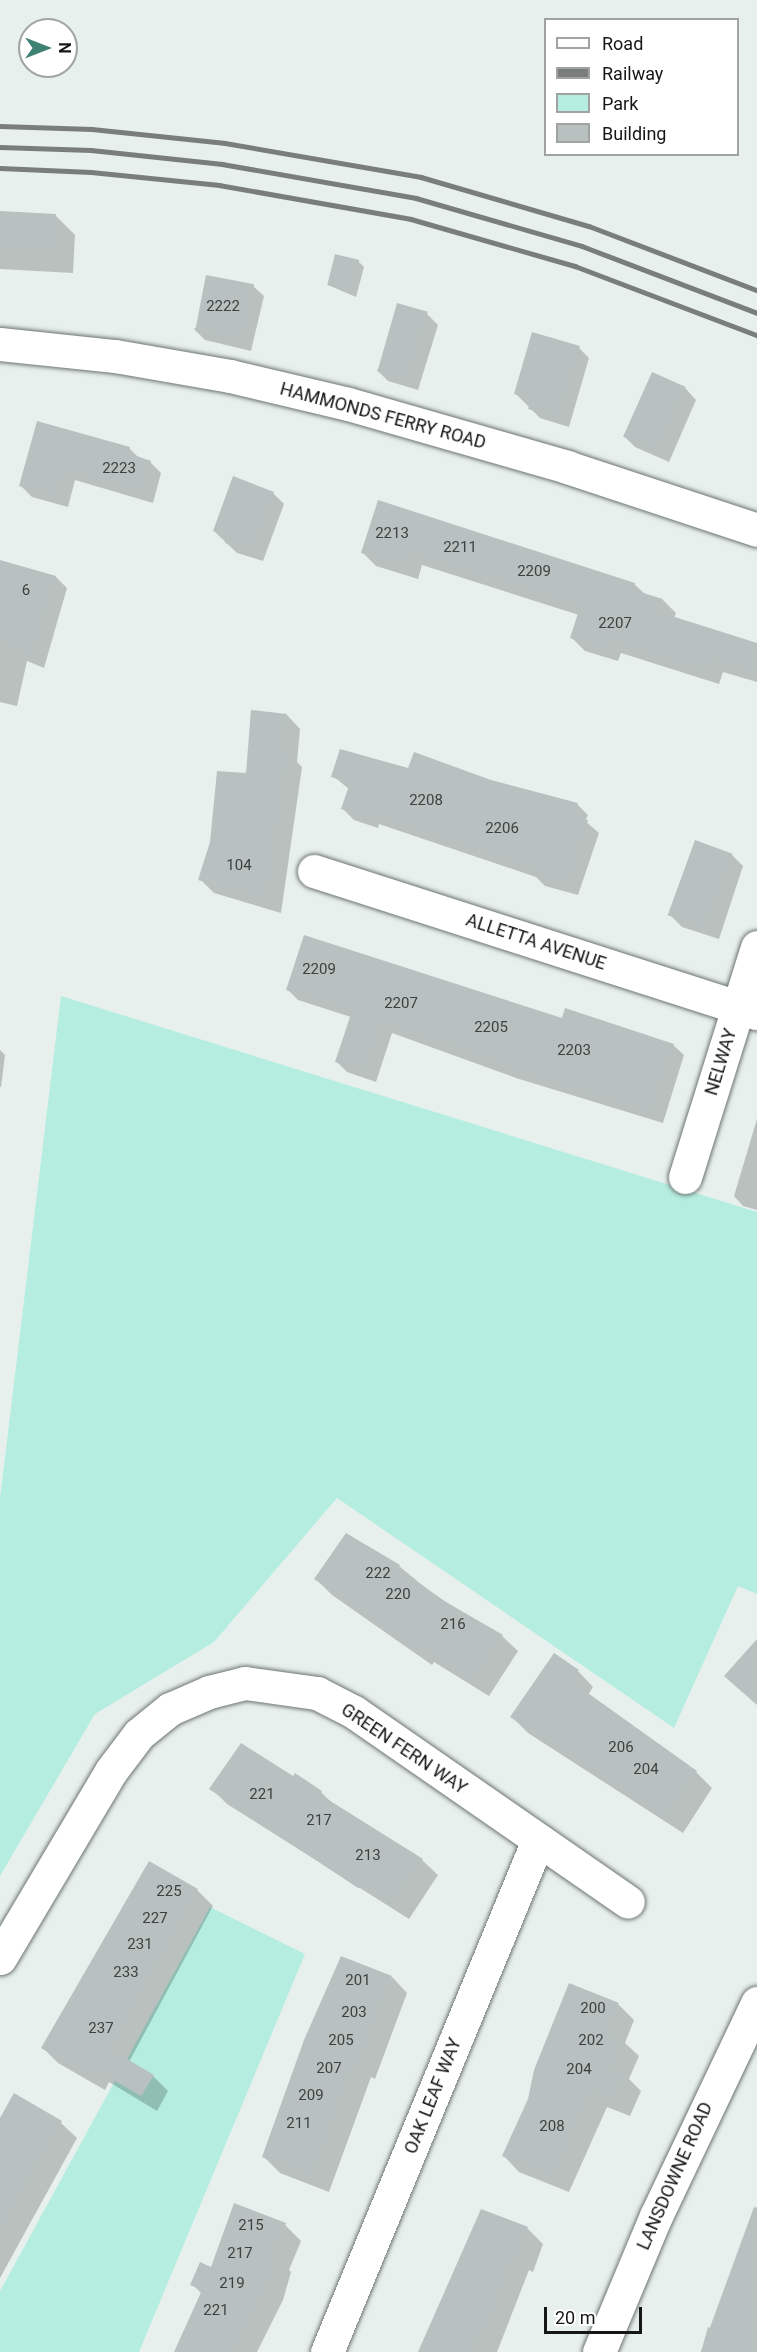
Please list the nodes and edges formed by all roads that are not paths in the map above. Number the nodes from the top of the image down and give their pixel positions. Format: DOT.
graph roads {
  1 [pos="0,344"];
  2 [pos="757,530"];
  3 [pos="315,871"];
  4 [pos="757,947"];
  5 [pos="748,1010"];
  6 [pos="685,1177"];
  7 [pos="538,1840"];
  8 [pos="628,1902"];
  9 [pos="0,1958"];
  10 [pos="757,2002"];
  11 [pos="327,2352"];
  12 [pos="599,2352"];
  1 -- 2 [label="street, HAMMONDS FERRY ROAD"];
  3 -- 5 [label="street, ALLETTA AVENUE"];
  4 -- 5 [label="street, NELWAY"];
  5 -- 6 [label="street, NELWAY"];
  7 -- 8 [label="street, GREEN FERN WAY"];
  7 -- 9 [label="street, GREEN FERN WAY"];
  7 -- 11 [label="street, OAK LEAF WAY"];
  10 -- 12 [label="street, LANSDOWNE ROAD"];
}
